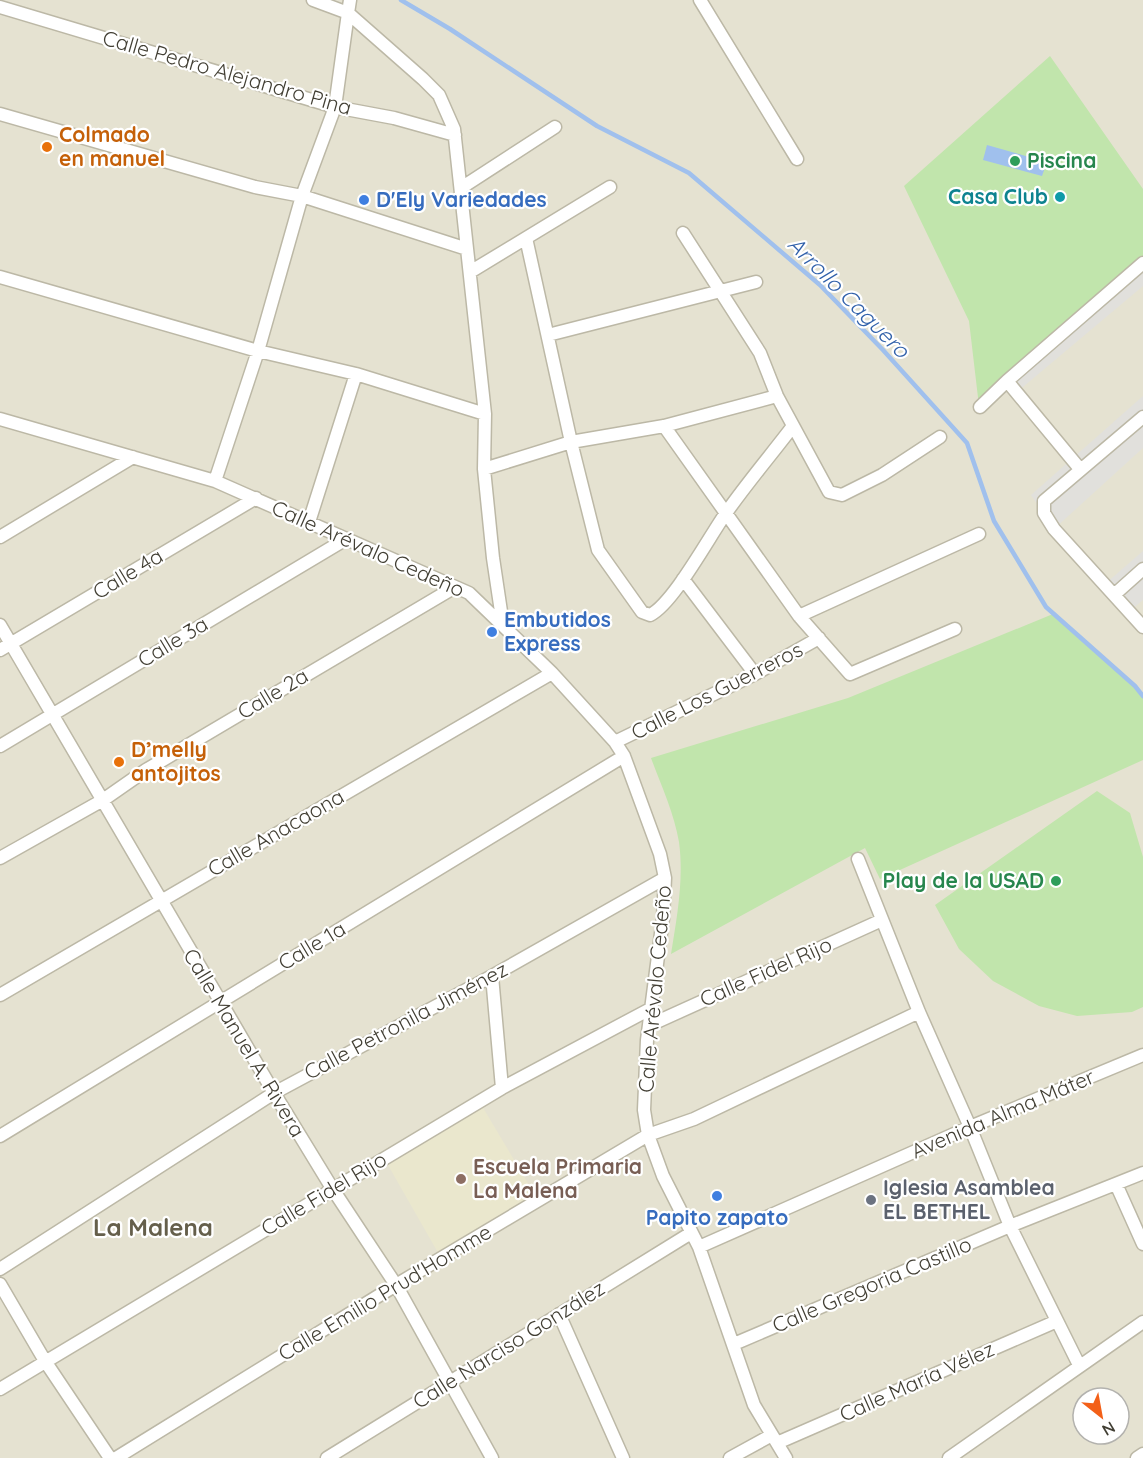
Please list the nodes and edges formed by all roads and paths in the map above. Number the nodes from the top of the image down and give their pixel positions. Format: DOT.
graph roads {
  1 [pos="313,0"];
  2 [pos="350,0"];
  3 [pos="700,0"];
  4 [pos="0,7"];
  5 [pos="348,13"];
  6 [pos="335,107"];
  7 [pos="0,114"];
  8 [pos="555,127"];
  9 [pos="455,135"];
  10 [pos="798,159"];
  11 [pos="610,187"];
  12 [pos="461,188"];
  13 [pos="302,196"];
  14 [pos="683,233"];
  15 [pos="526,238"];
  16 [pos="467,249"];
  17 [pos="1143,263"];
  18 [pos="470,272"];
  19 [pos="0,277"];
  20 [pos="756,282"];
  21 [pos="720,291"];
  22 [pos="548,335"];
  23 [pos="258,351"];
  24 [pos="356,374"];
  25 [pos="1007,381"];
  26 [pos="777,396"];
  27 [pos="980,407"];
  28 [pos="485,414"];
  29 [pos="1143,417"];
  30 [pos="0,419"];
  31 [pos="664,426"];
  32 [pos="794,426"];
  33 [pos="940,436"];
  34 [pos="571,442"];
  35 [pos="133,457"];
  36 [pos="484,469"];
  37 [pos="1080,469"];
  38 [pos="215,481"];
  39 [pos="255,498"];
  40 [pos="726,513"];
  41 [pos="309,522"];
  42 [pos="979,534"];
  43 [pos="0,537"];
  44 [pos="346,539"];
  45 [pos="1143,569"];
  46 [pos="683,579"];
  47 [pos="455,587"];
  48 [pos="1114,594"];
  49 [pos="799,616"];
  50 [pos="0,625"];
  51 [pos="503,625"];
  52 [pos="1143,627"];
  53 [pos="955,629"];
  54 [pos="819,639"];
  55 [pos="5,647"];
  56 [pos="552,673"];
  57 [pos="755,674"];
  58 [pos="52,714"];
  59 [pos="615,742"];
  60 [pos="0,746"];
  61 [pos="624,756"];
  62 [pos="103,800"];
  63 [pos="0,858"];
  64 [pos="858,859"];
  65 [pos="665,878"];
  66 [pos="160,901"];
  67 [pos="882,920"];
  68 [pos="492,976"];
  69 [pos="0,995"];
  70 [pos="220,1002"];
  71 [pos="652,1008"];
  72 [pos="919,1012"];
  73 [pos="650,1025"];
  74 [pos="1143,1055"];
  75 [pos="502,1088"];
  76 [pos="274,1093"];
  77 [pos="970,1127"];
  78 [pos="648,1135"];
  79 [pos="0,1136"];
  80 [pos="1143,1173"];
  81 [pos="1116,1184"];
  82 [pos="332,1188"];
  83 [pos="1010,1226"];
  84 [pos="691,1233"];
  85 [pos="1143,1244"];
  86 [pos="699,1247"];
  87 [pos="0,1269"];
  88 [pos="0,1284"];
  89 [pos="396,1285"];
  90 [pos="559,1314"];
  91 [pos="1057,1321"];
  92 [pos="1143,1322"];
  93 [pos="734,1344"];
  94 [pos="45,1361"];
  95 [pos="1079,1365"];
  96 [pos="449,1382"];
  97 [pos="0,1389"];
  98 [pos="775,1439"];
  99 [pos="1143,1454"];
  100 [pos="110,1458"];
  101 [pos="116,1458"];
  102 [pos="327,1458"];
  103 [pos="492,1458"];
  104 [pos="623,1458"];
  105 [pos="730,1458"];
  106 [pos="786,1458"];
  107 [pos="949,1458"];
  108 [pos="1137,1458"];
  1 -- 5 [label="street"];
  2 -- 5 [label="street"];
  3 -- 10 [label="street"];
  4 -- 6 [label="street, Calle Pedro Alejandro Pina"];
  5 -- 6 [label="street"];
  5 -- 9 [label="street"];
  6 -- 9 [label="street, Calle Pedro Alejandro Pina"];
  6 -- 13 [label="street"];
  7 -- 13 [label="street"];
  8 -- 12 [label="street"];
  9 -- 12 [label="street"];
  11 -- 15 [label="street"];
  12 -- 16 [label="street"];
  13 -- 16 [label="street"];
  13 -- 23 [label="street"];
  14 -- 21 [label="street"];
  15 -- 18 [label="street"];
  15 -- 22 [label="street"];
  16 -- 18 [label="street"];
  17 -- 25 [label="street"];
  18 -- 28 [label="street"];
  19 -- 23 [label="street"];
  20 -- 21 [label="street"];
  21 -- 22 [label="street"];
  21 -- 26 [label="street"];
  22 -- 34 [label="street"];
  23 -- 24 [label="street"];
  23 -- 38 [label="street"];
  24 -- 28 [label="street"];
  24 -- 41 [label="street"];
  25 -- 27 [label="street"];
  25 -- 37 [label="street"];
  26 -- 31 [label="street"];
  26 -- 32 [label="street"];
  28 -- 36 [label="street"];
  29 -- 37 [label="street"];
  30 -- 35 [label="street, Calle Arévalo Cedeño"];
  31 -- 34 [label="street"];
  31 -- 40 [label="street"];
  32 -- 33 [label="street"];
  32 -- 40 [label="street"];
  34 -- 36 [label="street"];
  34 -- 46 [label="street"];
  35 -- 38 [label="street, Calle Arévalo Cedeño"];
  35 -- 43 [label="street"];
  36 -- 51 [label="street"];
  37 -- 48 [label="street"];
  38 -- 39 [label="street, Calle Arévalo Cedeño"];
  39 -- 41 [label="street, Calle Arévalo Cedeño"];
  39 -- 55 [label="street, Calle 4a"];
  40 -- 46 [label="street"];
  40 -- 49 [label="street"];
  41 -- 44 [label="street, Calle Arévalo Cedeño"];
  42 -- 49 [label="street"];
  44 -- 47 [label="street, Calle Arévalo Cedeño"];
  44 -- 58 [label="street, Calle 3a"];
  45 -- 48 [label="street"];
  46 -- 57 [label="street"];
  47 -- 51 [label="street, Calle Arévalo Cedeño"];
  47 -- 62 [label="street, Calle 2a"];
  48 -- 52 [label="street"];
  49 -- 54 [label="street"];
  50 -- 55 [label="street, Calle Manuel A. Rivera"];
  51 -- 56 [label="street, Calle Arévalo Cedeño"];
  53 -- 54 [label="street"];
  54 -- 57 [label="street, Calle Los Guerreros"];
  55 -- 58 [label="street, Calle Manuel A. Rivera"];
  56 -- 59 [label="street, Calle Arévalo Cedeño"];
  56 -- 66 [label="street, Calle Anacaona"];
  57 -- 59 [label="street, Calle Los Guerreros"];
  58 -- 60 [label="street, Calle 3a"];
  58 -- 62 [label="street, Calle Manuel A. Rivera"];
  59 -- 61 [label="street, Calle Arévalo Cedeño"];
  61 -- 65 [label="street, Calle Arévalo Cedeño"];
  61 -- 70 [label="street, Calle 1a"];
  62 -- 63 [label="street, Calle 2a"];
  62 -- 66 [label="street, Calle Manuel A. Rivera"];
  64 -- 67 [label="street"];
  65 -- 68 [label="street, Calle Petronila Jiménez"];
  65 -- 71 [label="street, Calle Arévalo Cedeño"];
  66 -- 69 [label="street, Calle Anacaona"];
  66 -- 70 [label="street, Calle Manuel A. Rivera"];
  67 -- 72 [label="street"];
  67 -- 73 [label="street, Calle Fidel Rijo"];
  68 -- 75 [label="street"];
  68 -- 76 [label="street, Calle Petronila Jiménez"];
  70 -- 76 [label="street, Calle Manuel A. Rivera"];
  70 -- 79 [label="street, Calle 1a"];
  71 -- 73 [label="street, Calle Arévalo Cedeño"];
  71 -- 75 [label="street, Calle Fidel Rijo"];
  72 -- 77 [label="street"];
  72 -- 78 [label="street, Calle Emilio Prud'Homme"];
  73 -- 78 [label="street, Calle Arévalo Cedeño"];
  74 -- 77 [label="street, Avenida Alma Máter"];
  75 -- 82 [label="street, Calle Fidel Rijo"];
  76 -- 82 [label="street, Calle Manuel A. Rivera"];
  76 -- 87 [label="street, Calle Petronila Jiménez"];
  77 -- 83 [label="street"];
  77 -- 86 [label="street, Avenida Alma Máter"];
  78 -- 84 [label="street, Calle Arévalo Cedeño"];
  78 -- 89 [label="street, Calle Emilio Prud'Homme"];
  80 -- 81 [label="street, Calle Gregoria Castillo"];
  81 -- 83 [label="street, Calle Gregoria Castillo"];
  81 -- 85 [label="street"];
  82 -- 89 [label="street, Calle Manuel A. Rivera"];
  82 -- 94 [label="street, Calle Fidel Rijo"];
  83 -- 91 [label="street"];
  83 -- 93 [label="street, Calle Gregoria Castillo"];
  84 -- 86 [label="street, Calle Arévalo Cedeño"];
  84 -- 90 [label="street, Calle Narciso González"];
  86 -- 93 [label="street, Calle Arévalo Cedeño"];
  88 -- 94 [label="street"];
  89 -- 96 [label="street, Calle Manuel A. Rivera"];
  89 -- 101 [label="street, Calle Emilio Prud'Homme"];
  90 -- 96 [label="street, Calle Narciso González"];
  90 -- 104 [label="street"];
  91 -- 95 [label="street"];
  91 -- 98 [label="street, Calle María Vélez"];
  92 -- 95 [label="street"];
  93 -- 98 [label="street, Calle Arévalo Cedeño"];
  94 -- 97 [label="street, Calle Fidel Rijo"];
  94 -- 100 [label="street"];
  95 -- 107 [label="street"];
  96 -- 102 [label="street, Calle Narciso González"];
  96 -- 103 [label="street, Calle Manuel A. Rivera"];
  98 -- 105 [label="street, Calle María Vélez"];
  98 -- 106 [label="street, Calle Arévalo Cedeño"];
  99 -- 108 [label="street"];
}
